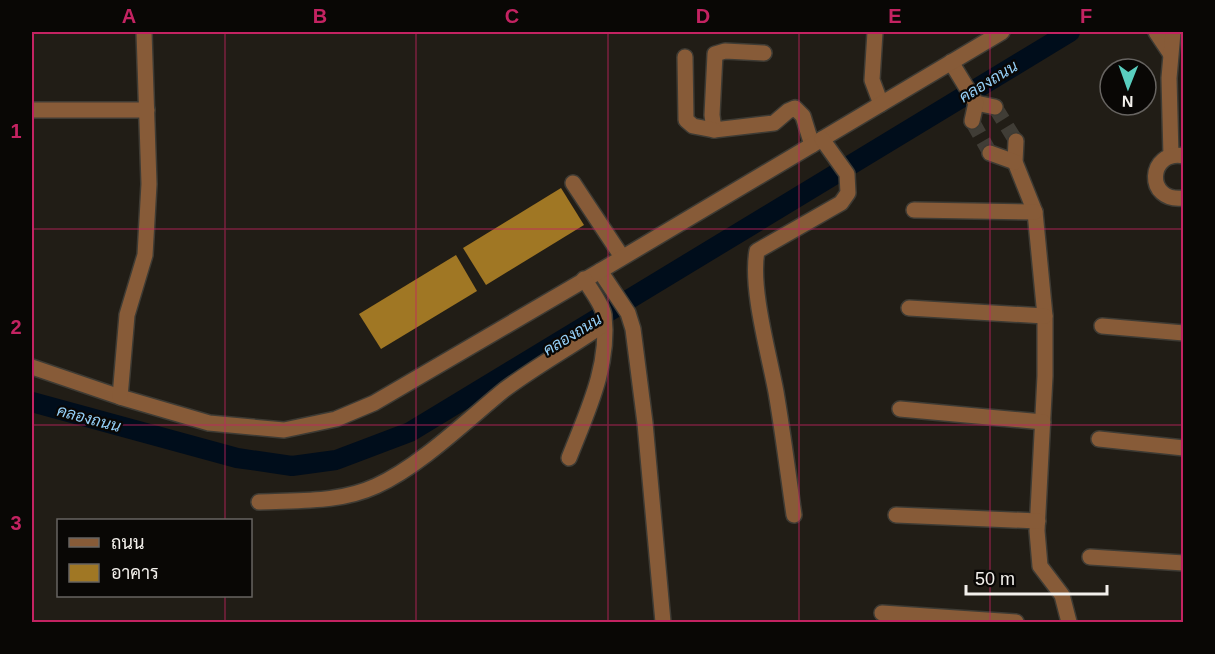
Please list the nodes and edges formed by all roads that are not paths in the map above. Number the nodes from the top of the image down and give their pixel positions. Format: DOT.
graph roads {
  1 [pos="144,32"];
  2 [pos="875,32"];
  3 [pos="1002,32"];
  4 [pos="1156,32"];
  5 [pos="1173,32"];
  6 [pos="764,53"];
  7 [pos="1170,53"];
  8 [pos="685,57"];
  9 [pos="953,67"];
  10 [pos="974,100"];
  11 [pos="881,104"];
  12 [pos="995,107"];
  13 [pos="32,110"];
  14 [pos="147,110"];
  15 [pos="972,121"];
  16 [pos="714,130"];
  17 [pos="1016,141"];
  18 [pos="821,144"];
  19 [pos="990,153"];
  20 [pos="1178,156"];
  21 [pos="1015,162"];
  22 [pos="573,183"];
  23 [pos="1184,198"];
  24 [pos="914,210"];
  25 [pos="1035,212"];
  26 [pos="622,257"];
  27 [pos="602,276"];
  28 [pos="587,284"];
  29 [pos="909,308"];
  30 [pos="1045,316"];
  31 [pos="604,319"];
  32 [pos="1102,326"];
  33 [pos="1184,333"];
  34 [pos="32,366"];
  35 [pos="120,397"];
  36 [pos="900,409"];
  37 [pos="1043,422"];
  38 [pos="1099,439"];
  39 [pos="1184,448"];
  40 [pos="569,458"];
  41 [pos="259,502"];
  42 [pos="794,515"];
  43 [pos="896,515"];
  44 [pos="1038,521"];
  45 [pos="1090,557"];
  46 [pos="1184,563"];
  47 [pos="882,612"];
  48 [pos="663,622"];
  49 [pos="1016,622"];
  50 [pos="1069,622"];
  1 -- 14 [label="street"];
  2 -- 11 [label="street"];
  3 -- 9 [label="street"];
  4 -- 7 [label="street"];
  5 -- 7 [label="street"];
  6 -- 16 [label="street"];
  7 -- 20 [label="street"];
  8 -- 16 [label="street"];
  9 -- 10 [label="street"];
  9 -- 11 [label="street"];
  10 -- 12 [label="street"];
  10 -- 15 [label="street"];
  11 -- 18 [label="street"];
  13 -- 14 [label="street"];
  14 -- 35 [label="street"];
  16 -- 18 [label="street"];
  17 -- 21 [label="street"];
  18 -- 26 [label="street"];
  18 -- 42 [label="street"];
  19 -- 21 [label="street"];
  20 -- 23 [label="street"];
  21 -- 25 [label="street"];
  22 -- 26 [label="street"];
  24 -- 25 [label="street"];
  25 -- 30 [label="street"];
  26 -- 27 [label="street"];
  27 -- 28 [label="street"];
  27 -- 48 [label="street"];
  28 -- 31 [label="street"];
  28 -- 35 [label="street"];
  29 -- 30 [label="street"];
  30 -- 37 [label="street"];
  31 -- 40 [label="street"];
  31 -- 41 [label="street"];
  32 -- 33 [label="street"];
  34 -- 35 [label="street"];
  36 -- 37 [label="street"];
  37 -- 44 [label="street"];
  38 -- 39 [label="street"];
  43 -- 44 [label="street"];
  44 -- 50 [label="street"];
  45 -- 46 [label="street"];
  47 -- 49 [label="street"];
}
